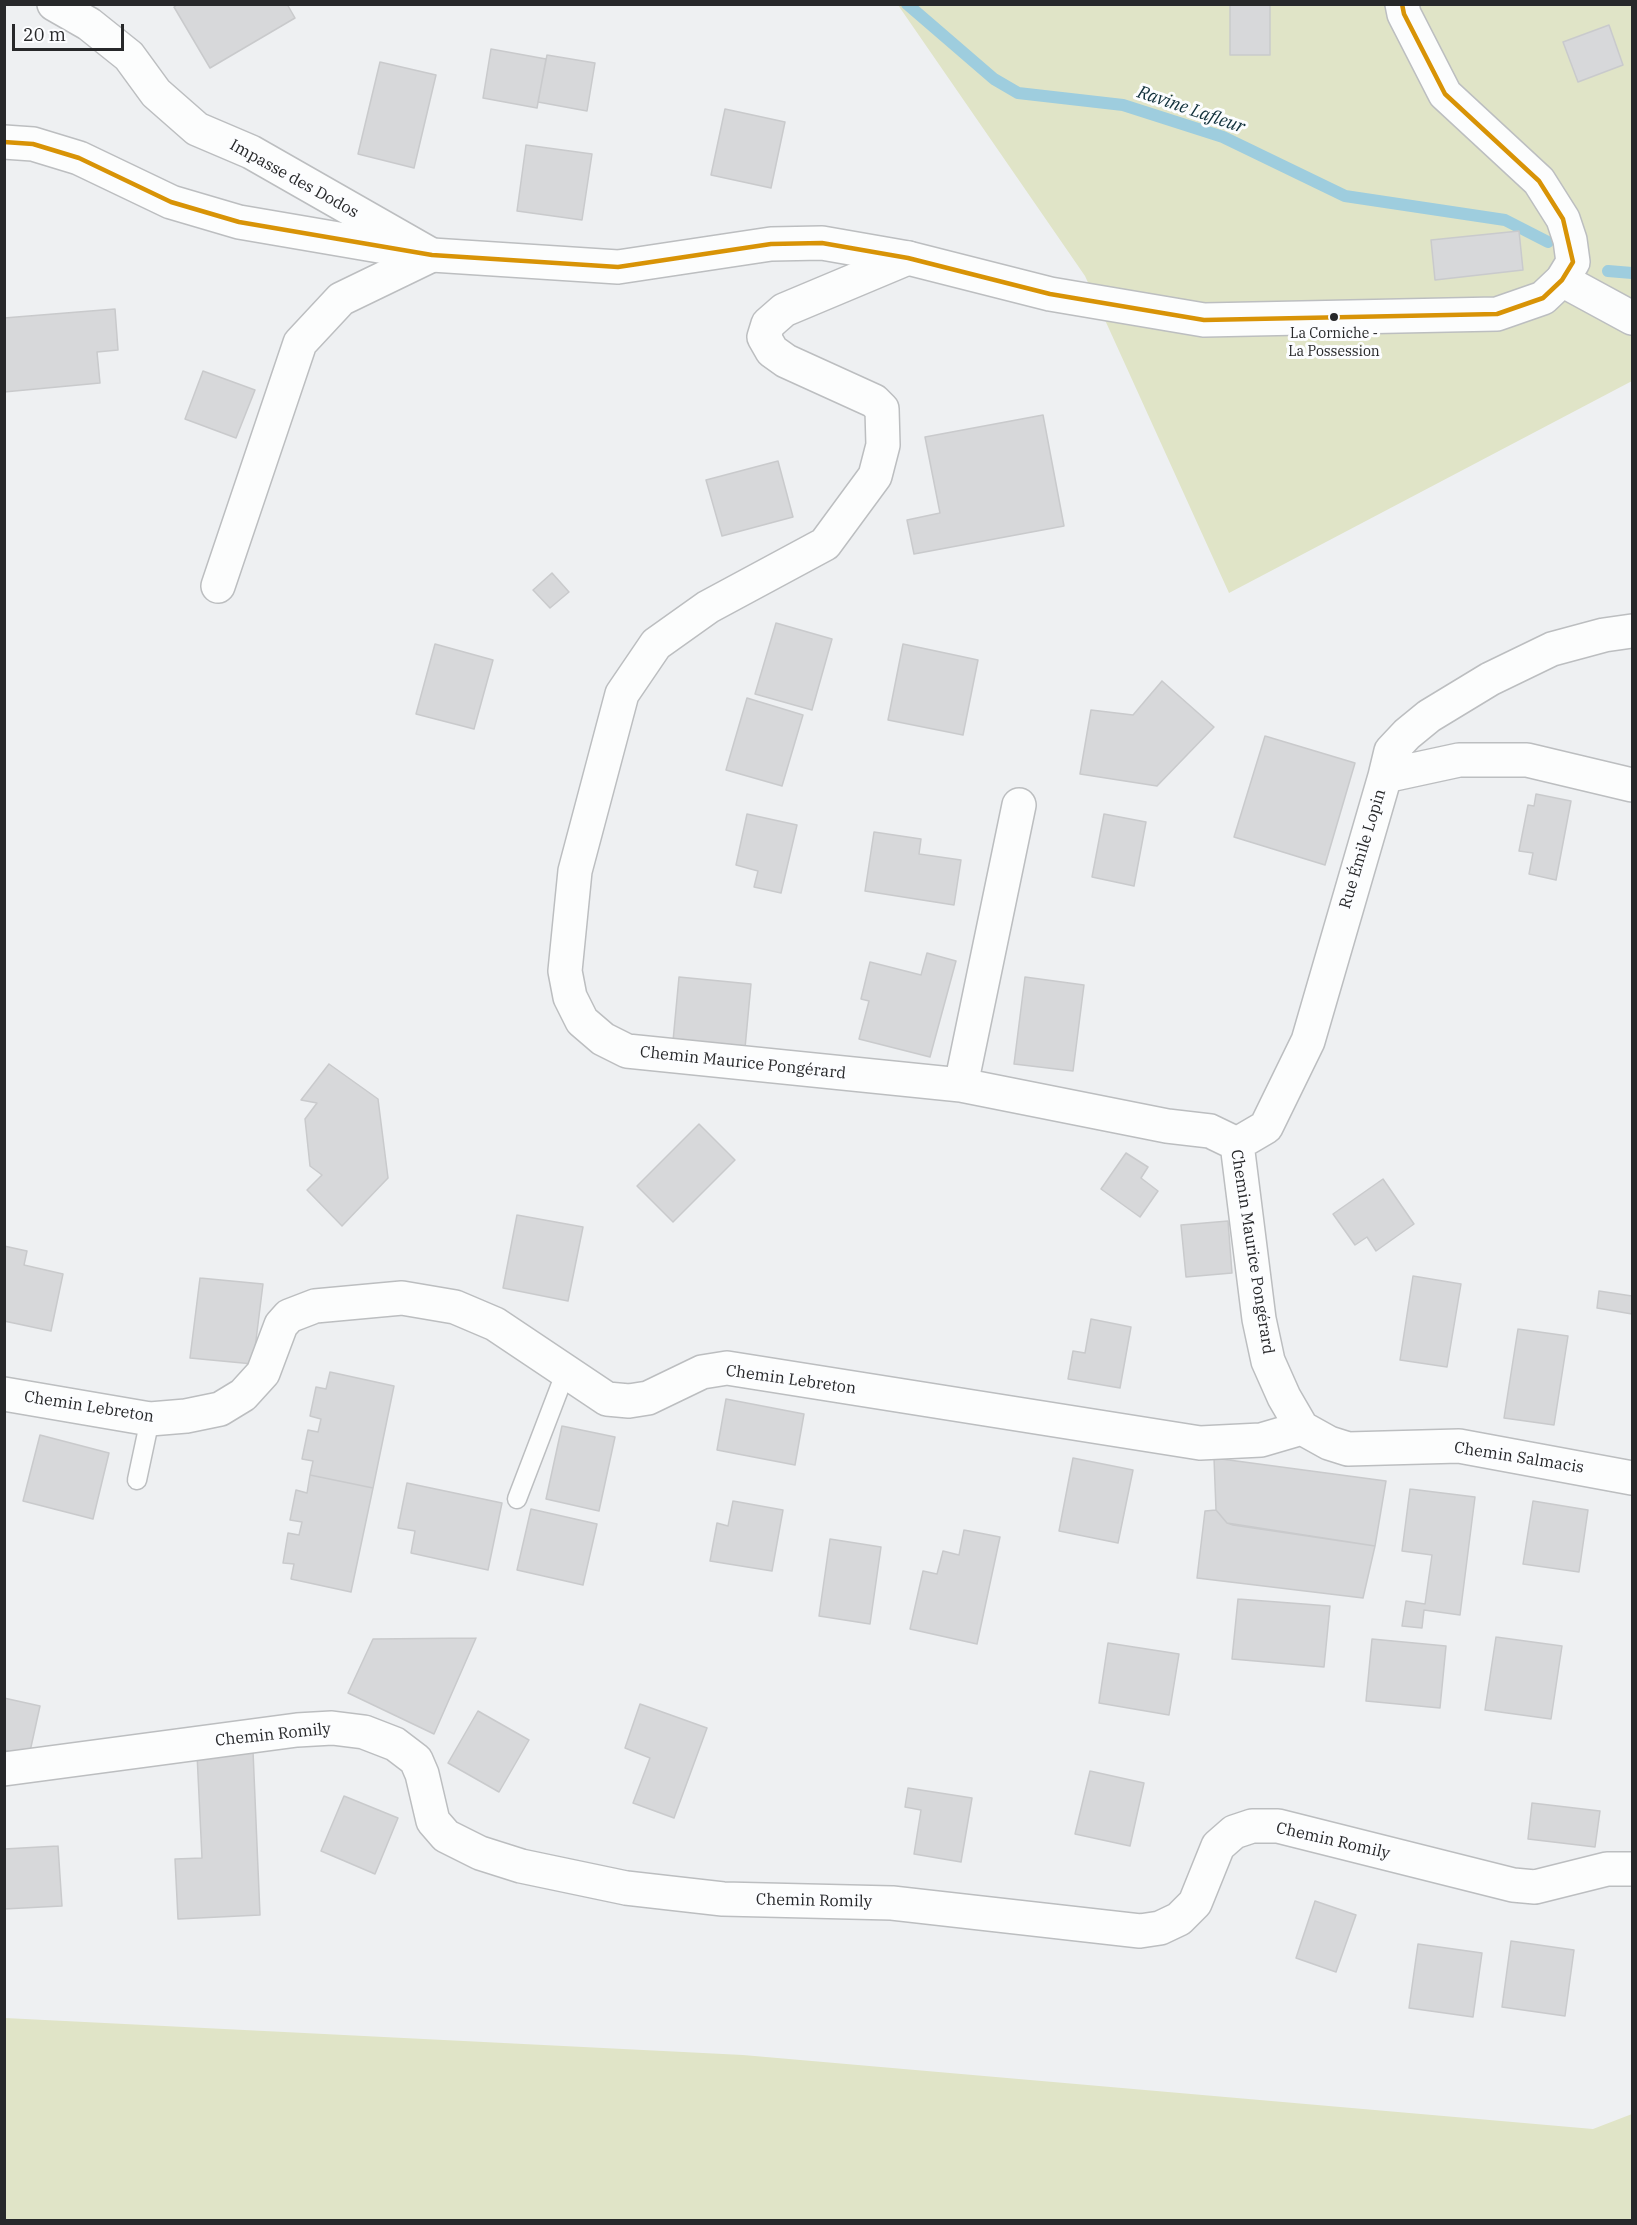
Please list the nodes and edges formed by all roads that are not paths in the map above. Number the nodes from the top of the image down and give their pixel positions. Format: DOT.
graph roads {
  1 [pos="54,4"];
  2 [pos="1402,4"];
  3 [pos="4,142"];
  4 [pos="432,255"];
  5 [pos="908,258"];
  6 [pos="1562,280"];
  7 [pos="1632,318"];
  8 [pos="218,586"];
  9 [pos="1632,631"];
  10 [pos="1385,776"];
  11 [pos="1632,785"];
  12 [pos="1019,805"];
  13 [pos="961,1085"];
  14 [pos="1237,1144"];
  15 [pos="566,1371"];
  16 [pos="4,1394"];
  17 [pos="150,1419"];
  18 [pos="1302,1428"];
  19 [pos="1632,1478"];
  20 [pos="136,1480"];
  21 [pos="517,1499"];
  22 [pos="4,1769"];
  23 [pos="1632,1869"];
  1 -- 4 [label="street, Impasse des Dodos"];
  2 -- 6 [label="street"];
  3 -- 4 [label="street"];
  4 -- 5 [label="street"];
  4 -- 8 [label="street"];
  5 -- 6 [label="street"];
  5 -- 13 [label="street, Chemin Maurice Pongérard"];
  6 -- 7 [label="street"];
  9 -- 10 [label="street"];
  10 -- 11 [label="street, Rue Émile Lopin"];
  10 -- 14 [label="street, Rue Émile Lopin"];
  12 -- 13 [label="street"];
  13 -- 14 [label="street, Chemin Maurice Pongérard"];
  14 -- 18 [label="street, Chemin Maurice Pongérard"];
  15 -- 17 [label="street, Chemin Lebreton"];
  15 -- 18 [label="street, Chemin Lebreton"];
  15 -- 21 [label="lane"];
  16 -- 17 [label="street, Chemin Lebreton"];
  17 -- 20 [label="lane"];
  18 -- 19 [label="street, Chemin Salmacis"];
  22 -- 23 [label="street, Chemin Romily"];
}
